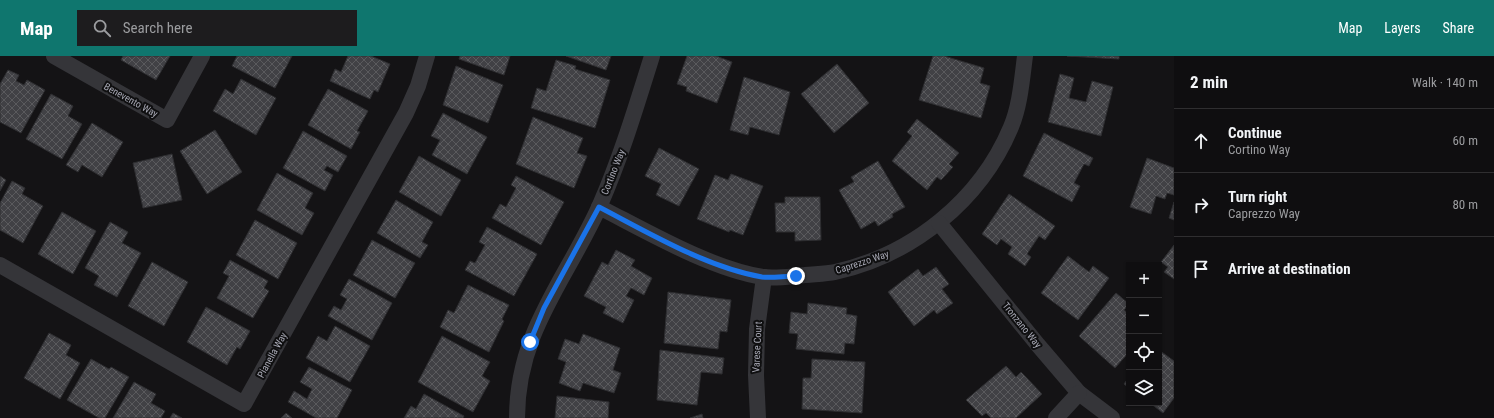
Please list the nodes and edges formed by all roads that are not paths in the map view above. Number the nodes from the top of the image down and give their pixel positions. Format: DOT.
graph roads {
  1 [pos="54,56"];
  2 [pos="202,56"];
  3 [pos="427,56"];
  4 [pos="652,56"];
  5 [pos="1025,56"];
  6 [pos="599,207"];
  7 [pos="940,223"];
  8 [pos="0,265"];
  9 [pos="764,277"];
  10 [pos="1079,393"];
  11 [pos="517,418"];
  12 [pos="758,418"];
  13 [pos="1056,418"];
  14 [pos="1112,418"];
  1 -- 2 [label="street, Benevento Way"];
  3 -- 8 [label="street, Pianella Way"];
  4 -- 6 [label="street, Cortino Way"];
  5 -- 7 [label="street, Caprezzo Way"];
  6 -- 9 [label="street, Caprezzo Way"];
  6 -- 11 [label="street, Cortino Way"];
  7 -- 9 [label="street, Caprezzo Way"];
  7 -- 10 [label="street, Tronzano Way"];
  9 -- 12 [label="street, Varese Court"];
  10 -- 13 [label="street"];
  10 -- 14 [label="street, Tronzano Way"];
}
